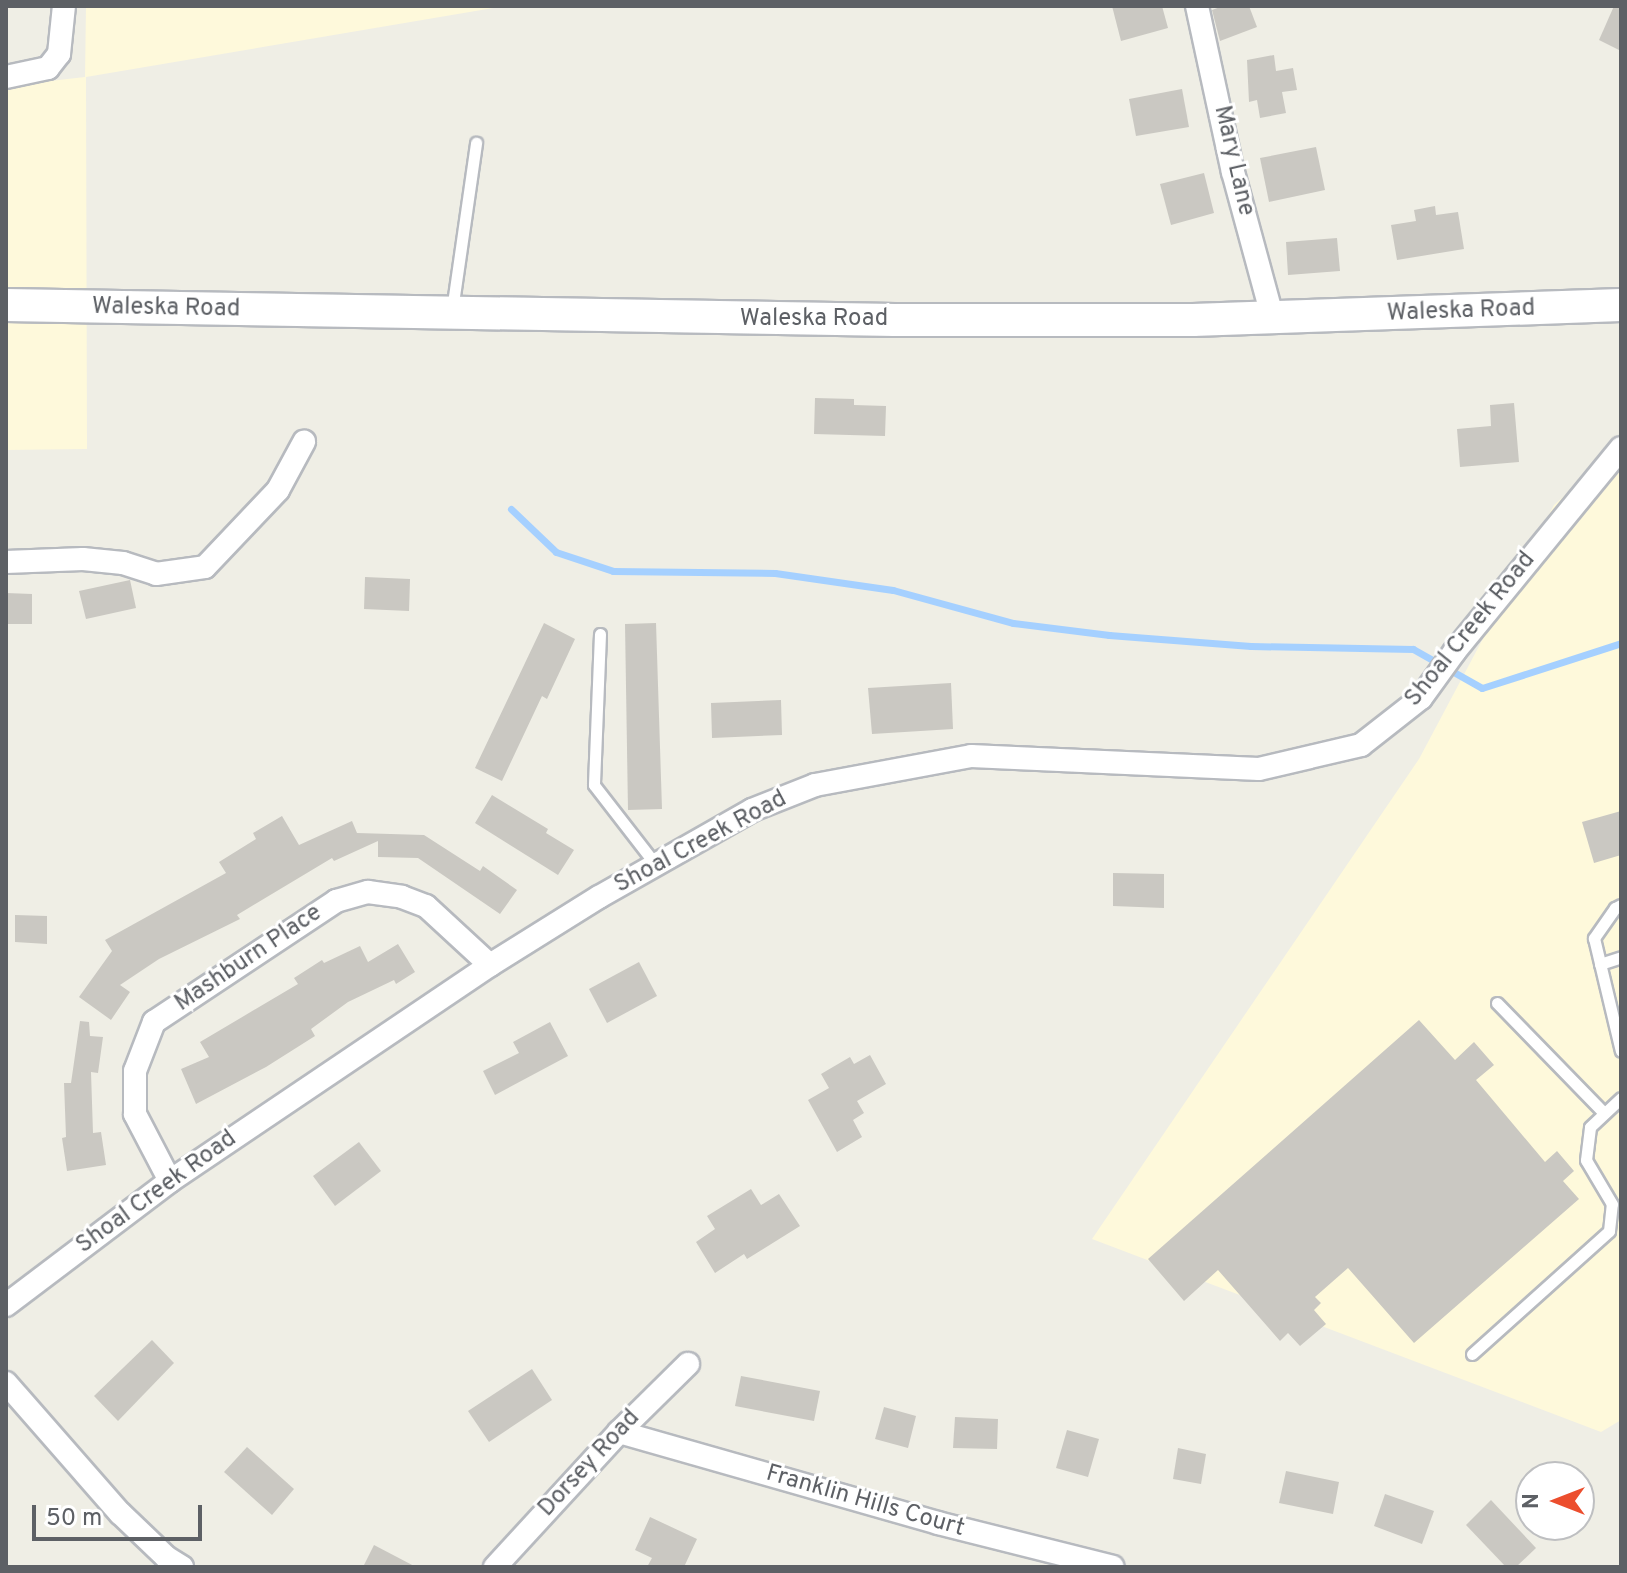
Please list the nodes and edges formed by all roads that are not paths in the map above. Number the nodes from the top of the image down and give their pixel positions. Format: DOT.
graph roads {
  1 [pos="64,6"];
  2 [pos="1197,6"];
  3 [pos="6,77"];
  4 [pos="476,143"];
  5 [pos="6,305"];
  6 [pos="1621,305"];
  7 [pos="452,314"];
  8 [pos="1272,316"];
  9 [pos="304,442"];
  10 [pos="1621,448"];
  11 [pos="6,562"];
  12 [pos="600,634"];
  13 [pos="656,865"];
  14 [pos="1621,905"];
  15 [pos="1621,957"];
  16 [pos="1600,964"];
  17 [pos="490,965"];
  18 [pos="1497,1003"];
  19 [pos="1621,1051"];
  20 [pos="1621,1098"];
  21 [pos="1604,1113"];
  22 [pos="170,1181"];
  23 [pos="6,1305"];
  24 [pos="1472,1354"];
  25 [pos="688,1364"];
  26 [pos="6,1383"];
  27 [pos="619,1432"];
  28 [pos="182,1567"];
  29 [pos="495,1567"];
  30 [pos="1113,1567"];
  1 -- 3 [label="street"];
  2 -- 8 [label="street, Mary Lane"];
  4 -- 7 [label="lane"];
  5 -- 7 [label="main road, Waleska Road"];
  6 -- 8 [label="main road, Waleska Road"];
  7 -- 8 [label="main road, Waleska Road"];
  9 -- 11 [label="street"];
  10 -- 13 [label="street, Shoal Creek Road"];
  12 -- 13 [label="lane"];
  13 -- 17 [label="street, Shoal Creek Road"];
  14 -- 16 [label="lane"];
  15 -- 16 [label="lane"];
  16 -- 19 [label="lane"];
  17 -- 22 [label="street, Shoal Creek Road"];
  17 -- 22 [label="street, Mashburn Place"];
  18 -- 21 [label="lane"];
  20 -- 21 [label="lane"];
  21 -- 24 [label="lane"];
  22 -- 23 [label="street, Shoal Creek Road"];
  25 -- 27 [label="street, Dorsey Road"];
  26 -- 28 [label="street"];
  27 -- 29 [label="street, Dorsey Road"];
  27 -- 30 [label="street, Franklin Hills Court"];
}
